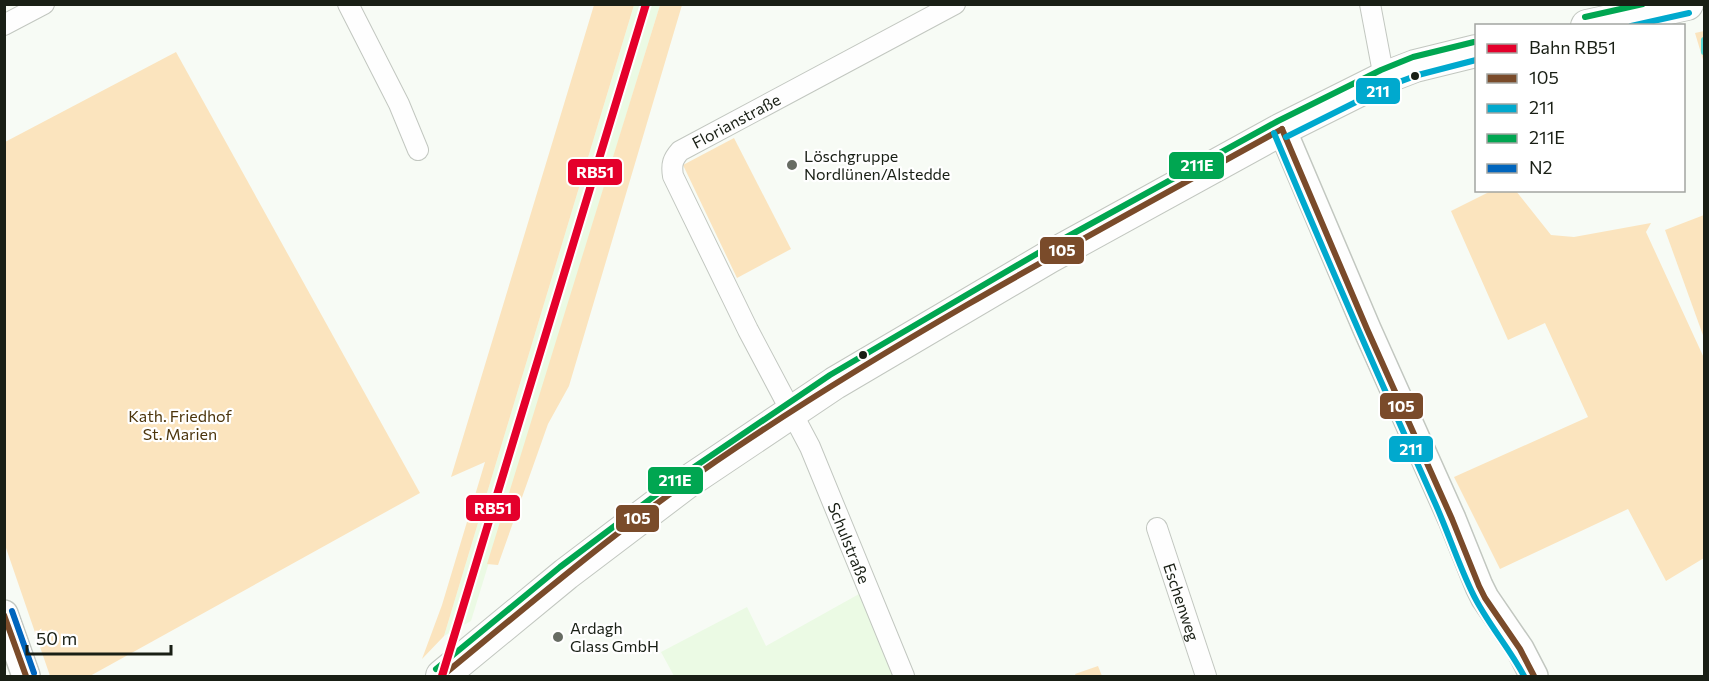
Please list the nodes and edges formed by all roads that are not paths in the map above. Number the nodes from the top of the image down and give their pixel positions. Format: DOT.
graph roads {
  1 [pos="44,4"];
  2 [pos="348,4"];
  3 [pos="955,4"];
  4 [pos="1370,4"];
  5 [pos="1687,4"];
  6 [pos="1596,24"];
  7 [pos="4,25"];
  8 [pos="1475,51"];
  9 [pos="1384,78"];
  10 [pos="1282,129"];
  11 [pos="418,150"];
  12 [pos="791,412"];
  13 [pos="1157,528"];
  14 [pos="4,614"];
  15 [pos="26,676"];
  16 [pos="442,676"];
  17 [pos="904,676"];
  18 [pos="1206,676"];
  19 [pos="1534,676"];
  1 -- 7 [label="street"];
  2 -- 11 [label="street"];
  3 -- 12 [label="street, Florianstraße"];
  4 -- 9 [label="street"];
  5 -- 6 [label="main road"];
  8 -- 9 [label="main road"];
  9 -- 10 [label="main road"];
  10 -- 12 [label="main road"];
  10 -- 19 [label="street"];
  12 -- 16 [label="main road"];
  12 -- 17 [label="street, Schulstraße"];
  13 -- 18 [label="street, Eschenweg"];
  14 -- 15 [label="street"];
}
